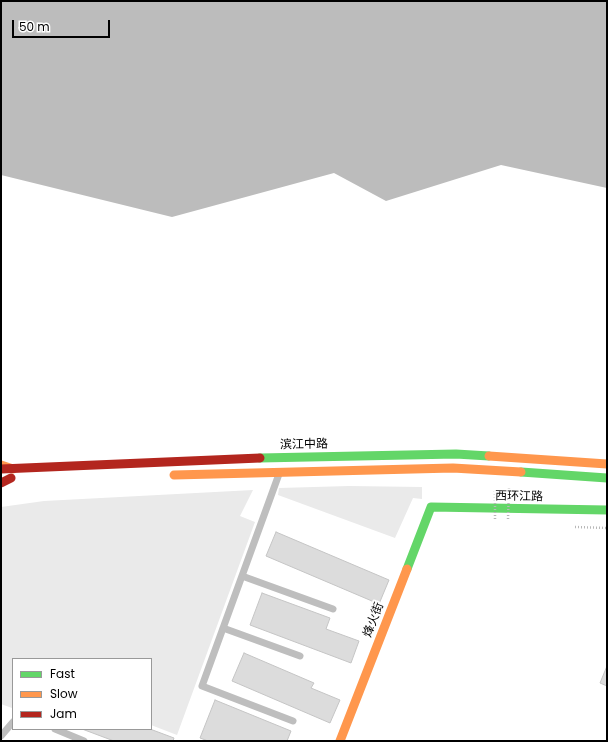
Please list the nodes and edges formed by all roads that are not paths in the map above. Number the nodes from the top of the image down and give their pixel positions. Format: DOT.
graph roads {
  1 [pos="285,457"];
  2 [pos="607,464"];
  3 [pos="1,465"];
  4 [pos="1,468"];
  5 [pos="13,469"];
  6 [pos="280,472"];
  7 [pos="169,475"];
  8 [pos="1,478"];
  9 [pos="607,478"];
  10 [pos="1,483"];
  11 [pos="431,507"];
  12 [pos="607,510"];
  13 [pos="242,576"];
  14 [pos="333,609"];
  15 [pos="223,628"];
  16 [pos="300,656"];
  17 [pos="293,721"];
  18 [pos="12,723"];
  19 [pos="57,730"];
  20 [pos="1,736"];
  21 [pos="84,741"];
  22 [pos="340,741"];
  1 -- 2 [label="main road, 滨江中路"];
  1 -- 5 [label="main road, 滨江中路"];
  1 -- 6 [label="lane"];
  3 -- 5 [label="main road"];
  4 -- 5 [label="main road, 滨江中路"];
  6 -- 7 [label="main road"];
  6 -- 9 [label="main road"];
  6 -- 13 [label="lane"];
  8 -- 10 [label="main road"];
  11 -- 12 [label="main road, 西环江路"];
  11 -- 22 [label="main road, 烽火街"];
  13 -- 14 [label="lane"];
  13 -- 15 [label="lane"];
  15 -- 16 [label="lane"];
  15 -- 17 [label="lane"];
  18 -- 20 [label="lane"];
  19 -- 21 [label="lane"];
}
